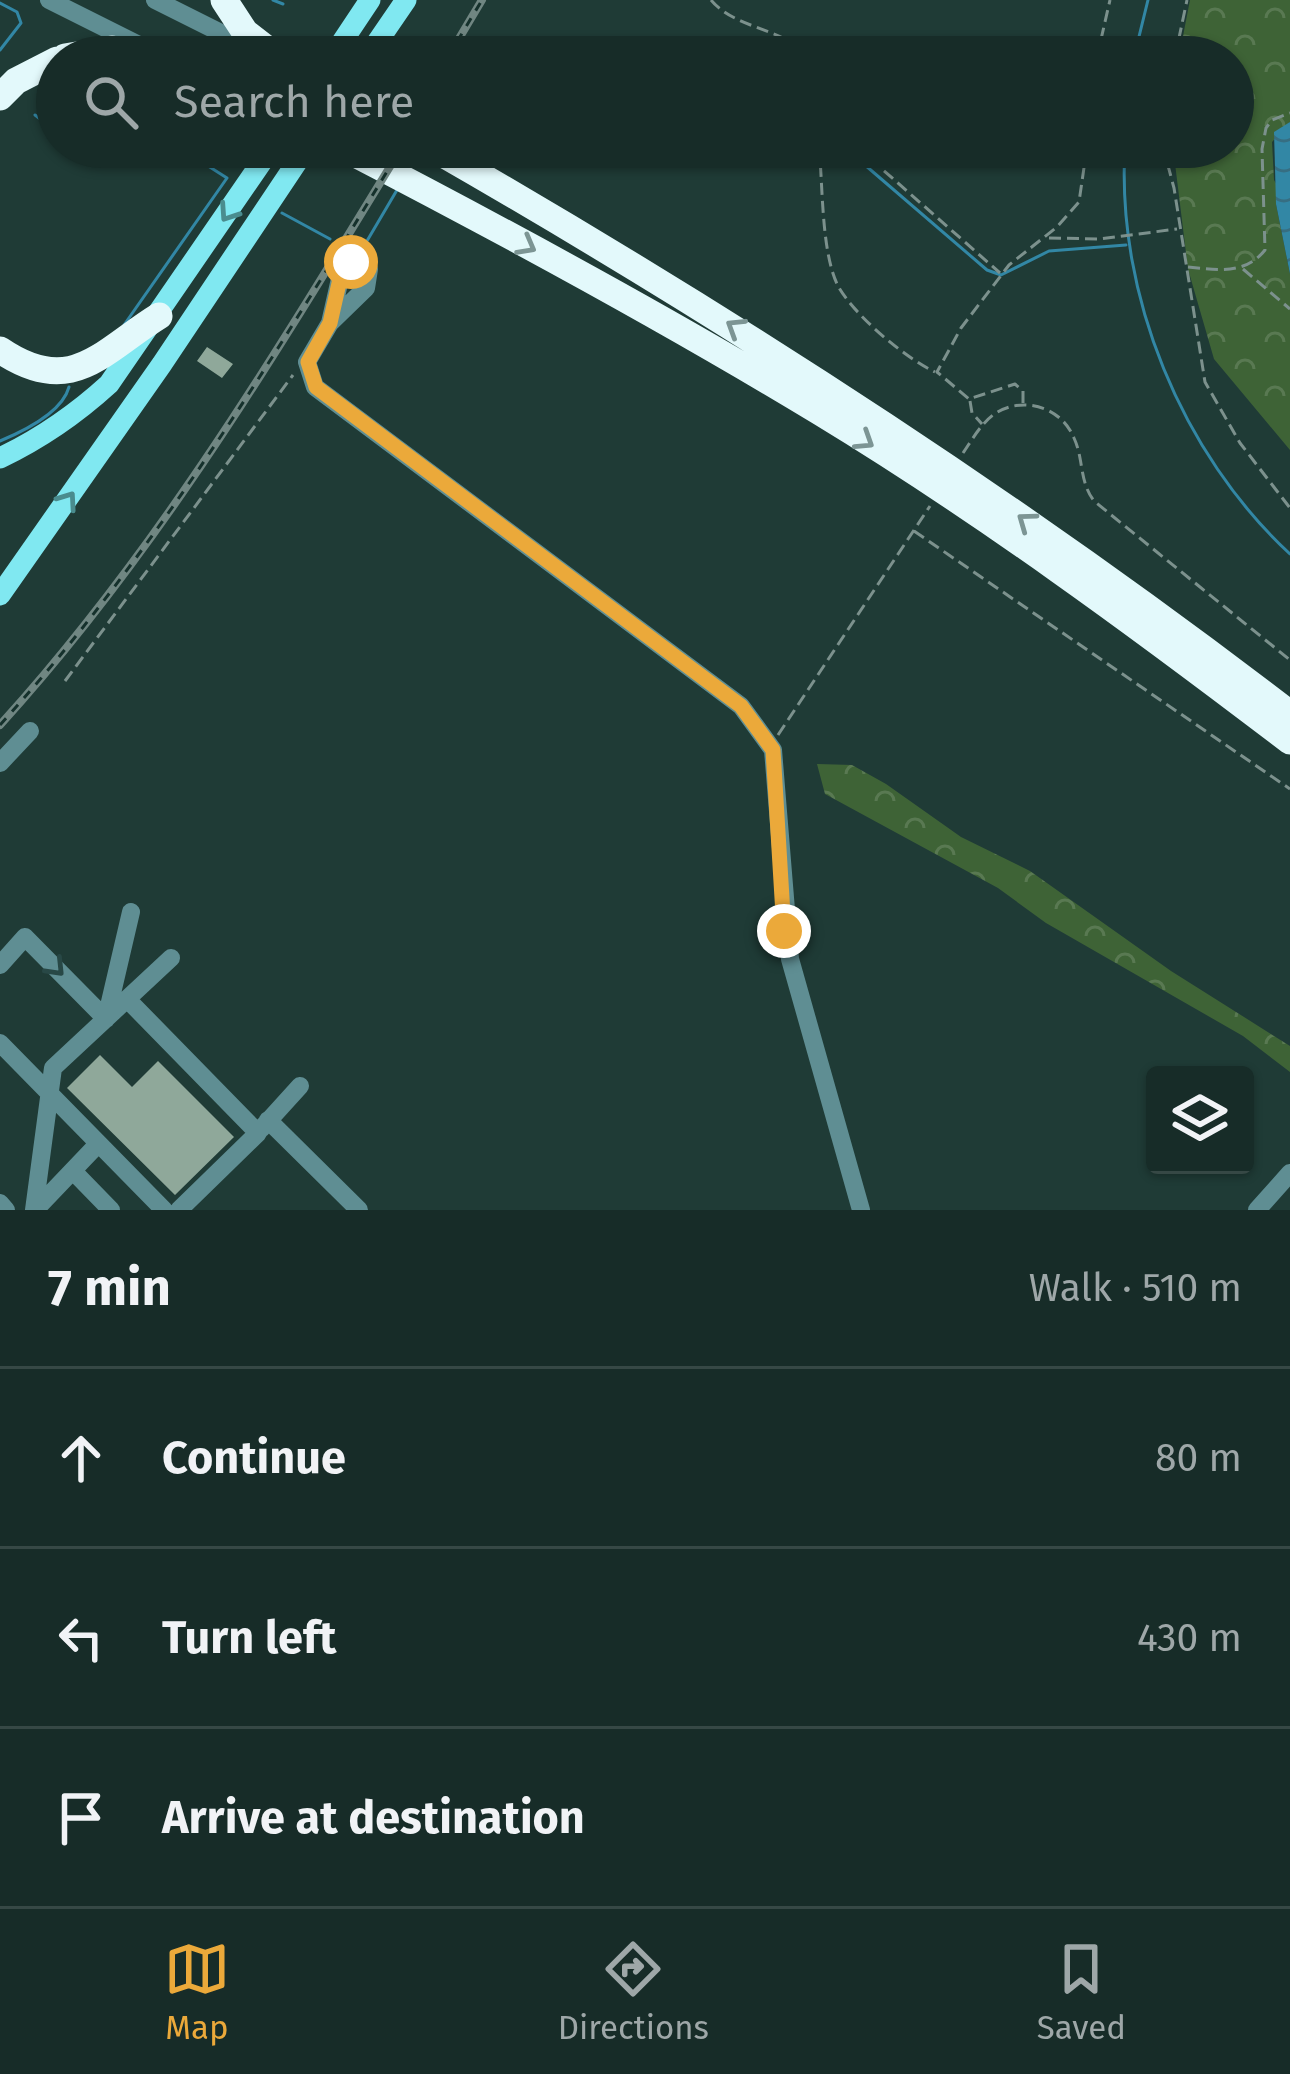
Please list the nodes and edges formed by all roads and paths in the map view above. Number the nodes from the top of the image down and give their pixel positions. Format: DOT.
graph roads {
  1 [pos="49,0"];
  2 [pos="154,0"];
  3 [pos="224,0"];
  4 [pos="370,0"];
  5 [pos="406,0"];
  6 [pos="711,0"];
  7 [pos="1110,0"];
  8 [pos="1187,0"];
  9 [pos="118,36"];
  10 [pos="230,36"];
  11 [pos="249,36"];
  12 [pos="346,36"];
  13 [pos="381,36"];
  14 [pos="778,36"];
  15 [pos="1102,36"];
  16 [pos="1179,36"];
  17 [pos="36,71"];
  18 [pos="0,97"];
  19 [pos="1290,113"];
  20 [pos="258,168"];
  21 [pos="293,168"];
  22 [pos="383,168"];
  23 [pos="466,168"];
  24 [pos="821,168"];
  25 [pos="881,168"];
  26 [pos="1084,168"];
  27 [pos="1169,168"];
  28 [pos="1178,229"];
  29 [pos="1044,237"];
  30 [pos="1186,267"];
  31 [pos="1241,268"];
  32 [pos="1001,274"];
  33 [pos="1290,309"];
  34 [pos="159,316"];
  35 [pos="330,323"];
  36 [pos="0,350"];
  37 [pos="308,362"];
  38 [pos="162,364"];
  39 [pos="937,372"];
  40 [pos="969,399"];
  41 [pos="1022,404"];
  42 [pos="112,419"];
  43 [pos="983,425"];
  44 [pos="962,454"];
  45 [pos="0,458"];
  46 [pos="930,506"];
  47 [pos="1290,508"];
  48 [pos="914,531"];
  49 [pos="0,595"];
  50 [pos="1290,660"];
  51 [pos="64,681"];
  52 [pos="1290,714"];
  53 [pos="30,731"];
  54 [pos="1290,741"];
  55 [pos="772,744"];
  56 [pos="0,763"];
  57 [pos="1290,789"];
  58 [pos="131,912"];
  59 [pos="170,958"];
  60 [pos="0,965"];
  61 [pos="128,1000"];
  62 [pos="106,1019"];
  63 [pos="0,1043"];
  64 [pos="300,1086"];
  65 [pos="51,1096"];
  66 [pos="263,1126"];
  67 [pos="97,1145"];
  68 [pos="73,1171"];
  69 [pos="1290,1173"];
  70 [pos="0,1203"];
  71 [pos="6,1210"];
  72 [pos="34,1210"];
  73 [pos="111,1210"];
  74 [pos="164,1210"];
  75 [pos="179,1210"];
  76 [pos="359,1210"];
  77 [pos="861,1210"];
  78 [pos="1257,1210"];
  1 -- 9 [label="lane"];
  2 -- 10 [label="lane"];
  3 -- 11 [label="highway"];
  4 -- 12 [label="main road"];
  5 -- 13 [label="main road"];
  6 -- 14 [label="path"];
  7 -- 15 [label="path"];
  8 -- 16 [label="path"];
  17 -- 18 [label="highway"];
  19 -- 31 [label="path"];
  20 -- 34 [label="main road, one-way"];
  21 -- 38 [label="main road"];
  22 -- 54 [label="highway, one-way"];
  52 -- 23 [label="highway, one-way"];
  24 -- 39 [label="path"];
  25 -- 32 [label="path"];
  26 -- 29 [label="path"];
  27 -- 28 [label="path"];
  28 -- 29 [label="path"];
  28 -- 30 [label="path"];
  29 -- 32 [label="path"];
  30 -- 31 [label="path"];
  30 -- 47 [label="path"];
  31 -- 33 [label="path"];
  32 -- 39 [label="path"];
  34 -- 36 [label="highway"];
  34 -- 45 [label="main road"];
  35 -- 37 [label="lane"];
  37 -- 51 [label="path"];
  37 -- 55 [label="lane"];
  38 -- 42 [label="lane"];
  49 -- 38 [label="main road, one-way"];
  39 -- 40 [label="path"];
  40 -- 41 [label="path"];
  40 -- 43 [label="path"];
  41 -- 43 [label="path"];
  41 -- 50 [label="path"];
  43 -- 44 [label="path"];
  46 -- 48 [label="path"];
  48 -- 55 [label="path"];
  48 -- 57 [label="path"];
  53 -- 56 [label="lane"];
  55 -- 77 [label="lane"];
  58 -- 62 [label="lane"];
  59 -- 61 [label="lane"];
  60 -- 62 [label="lane, one-way"];
  61 -- 62 [label="lane"];
  61 -- 66 [label="lane"];
  62 -- 65 [label="lane"];
  63 -- 65 [label="lane"];
  64 -- 66 [label="lane"];
  65 -- 67 [label="lane"];
  65 -- 72 [label="lane"];
  66 -- 75 [label="lane"];
  66 -- 76 [label="lane"];
  67 -- 68 [label="lane"];
  67 -- 74 [label="lane"];
  68 -- 72 [label="lane"];
  68 -- 73 [label="lane"];
  69 -- 78 [label="lane"];
  70 -- 71 [label="lane"];
}
